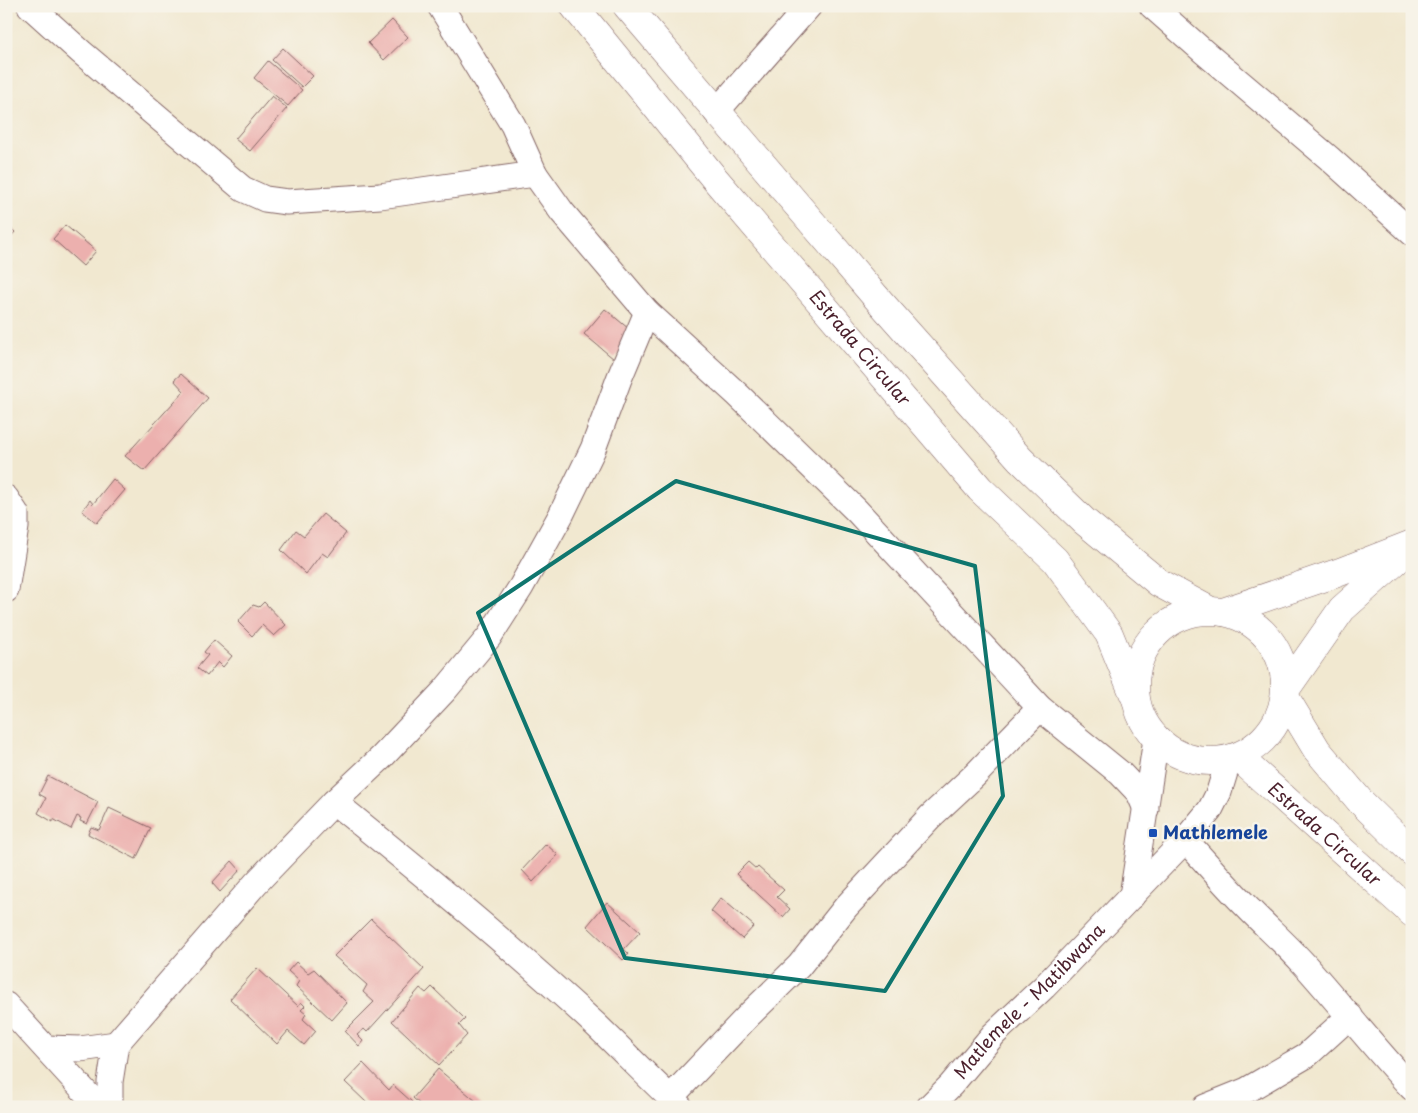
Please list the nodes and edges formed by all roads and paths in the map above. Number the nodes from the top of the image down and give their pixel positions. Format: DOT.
graph roads {
  1 [pos="30,6"];
  2 [pos="440,6"];
  3 [pos="574,6"];
  4 [pos="627,6"];
  5 [pos="809,6"];
  6 [pos="1152,6"];
  7 [pos="716,112"];
  8 [pos="535,174"];
  9 [pos="1412,233"];
  10 [pos="647,312"];
  11 [pos="6,498"];
  12 [pos="1412,546"];
  13 [pos="6,590"];
  14 [pos="1215,610"];
  15 [pos="1286,693"];
  16 [pos="1134,695"];
  17 [pos="1040,708"];
  18 [pos="1156,739"];
  19 [pos="1234,758"];
  20 [pos="334,802"];
  21 [pos="1146,810"];
  22 [pos="1185,840"];
  23 [pos="1412,852"];
  24 [pos="1132,896"];
  25 [pos="1412,913"];
  26 [pos="6,1005"];
  27 [pos="1350,1016"];
  28 [pos="116,1044"];
  29 [pos="46,1048"];
  30 [pos="1412,1088"];
  31 [pos="675,1102"];
  32 [pos="99,1107"];
  33 [pos="110,1107"];
  34 [pos="929,1107"];
  35 [pos="1205,1107"];
  1 -- 8 [label="street"];
  2 -- 8 [label="street"];
  3 -- 16 [label="main road, Estrada Circular"];
  4 -- 7 [label="main road"];
  5 -- 7 [label="street"];
  6 -- 9 [label="street"];
  7 -- 14 [label="main road"];
  8 -- 10 [label="street"];
  10 -- 17 [label="street"];
  10 -- 20 [label="street"];
  11 -- 13 [label="street"];
  12 -- 14 [label="main road"];
  12 -- 15 [label="main road"];
  14 -- 15 [label="main road"];
  14 -- 16 [label="main road"];
  15 -- 19 [label="main road"];
  15 -- 23 [label="main road"];
  16 -- 18 [label="main road"];
  17 -- 21 [label="street"];
  17 -- 31 [label="street"];
  18 -- 19 [label="main road"];
  18 -- 21 [label="street"];
  19 -- 22 [label="street, Matlemele - Matibwana"];
  19 -- 25 [label="main road, Estrada Circular"];
  20 -- 28 [label="street"];
  20 -- 31 [label="street"];
  21 -- 24 [label="street"];
  22 -- 24 [label="street, Matlemele - Matibwana"];
  22 -- 27 [label="street"];
  24 -- 34 [label="street, Matlemele - Matibwana"];
  26 -- 29 [label="street"];
  27 -- 30 [label="street"];
  27 -- 35 [label="street"];
  28 -- 29 [label="street"];
  28 -- 33 [label="street"];
  29 -- 32 [label="street"];
}
